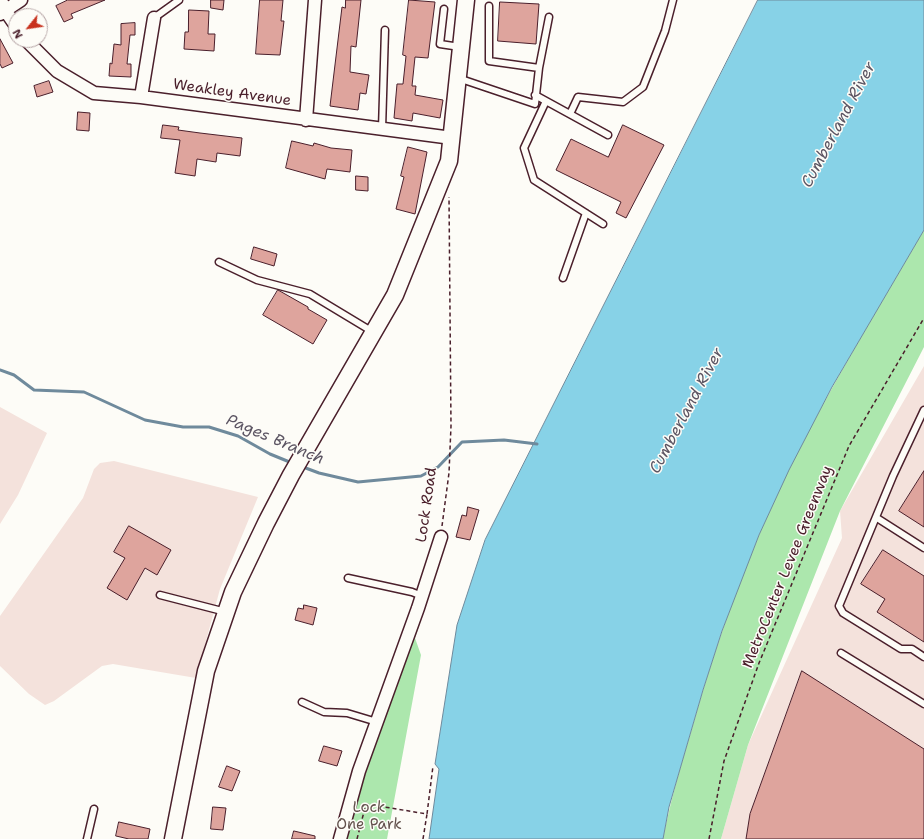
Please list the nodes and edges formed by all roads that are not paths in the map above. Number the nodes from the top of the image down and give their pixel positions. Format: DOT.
graph roads {
  1 [pos="21,0"];
  2 [pos="179,0"];
  3 [pos="315,0"];
  4 [pos="466,0"];
  5 [pos="674,0"];
  6 [pos="489,6"];
  7 [pos="2,8"];
  8 [pos="444,9"];
  9 [pos="549,17"];
  10 [pos="154,18"];
  11 [pos="385,30"];
  12 [pos="461,47"];
  13 [pos="34,48"];
  14 [pos="539,68"];
  15 [pos="458,78"];
  16 [pos="535,95"];
  17 [pos="141,97"];
  18 [pos="546,100"];
  19 [pos="570,114"];
  20 [pos="306,120"];
  21 [pos="382,129"];
  22 [pos="608,135"];
  23 [pos="452,138"];
  24 [pos="586,213"];
  25 [pos="603,224"];
  26 [pos="219,262"];
  27 [pos="563,278"];
  28 [pos="373,332"];
  29 [pos="924,410"];
  30 [pos="877,518"];
  31 [pos="441,537"];
  32 [pos="924,548"];
  33 [pos="348,578"];
  34 [pos="160,595"];
  35 [pos="422,596"];
  36 [pos="226,612"];
  37 [pos="841,653"];
  38 [pos="924,656"];
  39 [pos="302,702"];
  40 [pos="924,704"];
  41 [pos="377,722"];
  42 [pos="94,809"];
  43 [pos="87,839"];
  44 [pos="173,839"];
  45 [pos="340,839"];
  1 -- 7 [label="street"];
  2 -- 10 [label="lane"];
  3 -- 20 [label="street"];
  4 -- 12 [label="street"];
  5 -- 19 [label="lane"];
  6 -- 14 [label="lane"];
  8 -- 12 [label="lane"];
  9 -- 14 [label="lane"];
  10 -- 17 [label="street"];
  11 -- 21 [label="lane"];
  12 -- 15 [label="street"];
  13 -- 17 [label="street, Weakley Avenue"];
  14 -- 16 [label="lane"];
  15 -- 16 [label="lane"];
  15 -- 23 [label="street"];
  16 -- 18 [label="lane"];
  17 -- 20 [label="street, Weakley Avenue"];
  18 -- 19 [label="lane"];
  18 -- 24 [label="lane"];
  19 -- 22 [label="lane"];
  20 -- 21 [label="street, Weakley Avenue"];
  21 -- 23 [label="street, Weakley Avenue"];
  23 -- 28 [label="street"];
  24 -- 25 [label="lane"];
  24 -- 27 [label="lane"];
  26 -- 28 [label="lane"];
  28 -- 36 [label="street"];
  29 -- 30 [label="lane"];
  30 -- 32 [label="lane"];
  30 -- 38 [label="lane"];
  31 -- 35 [label="street, Lock Road"];
  33 -- 35 [label="lane"];
  34 -- 36 [label="lane"];
  35 -- 41 [label="street, Lock Road"];
  36 -- 44 [label="street"];
  37 -- 40 [label="lane"];
  39 -- 41 [label="lane"];
  41 -- 45 [label="street, Lock Road"];
  42 -- 43 [label="lane"];
}
